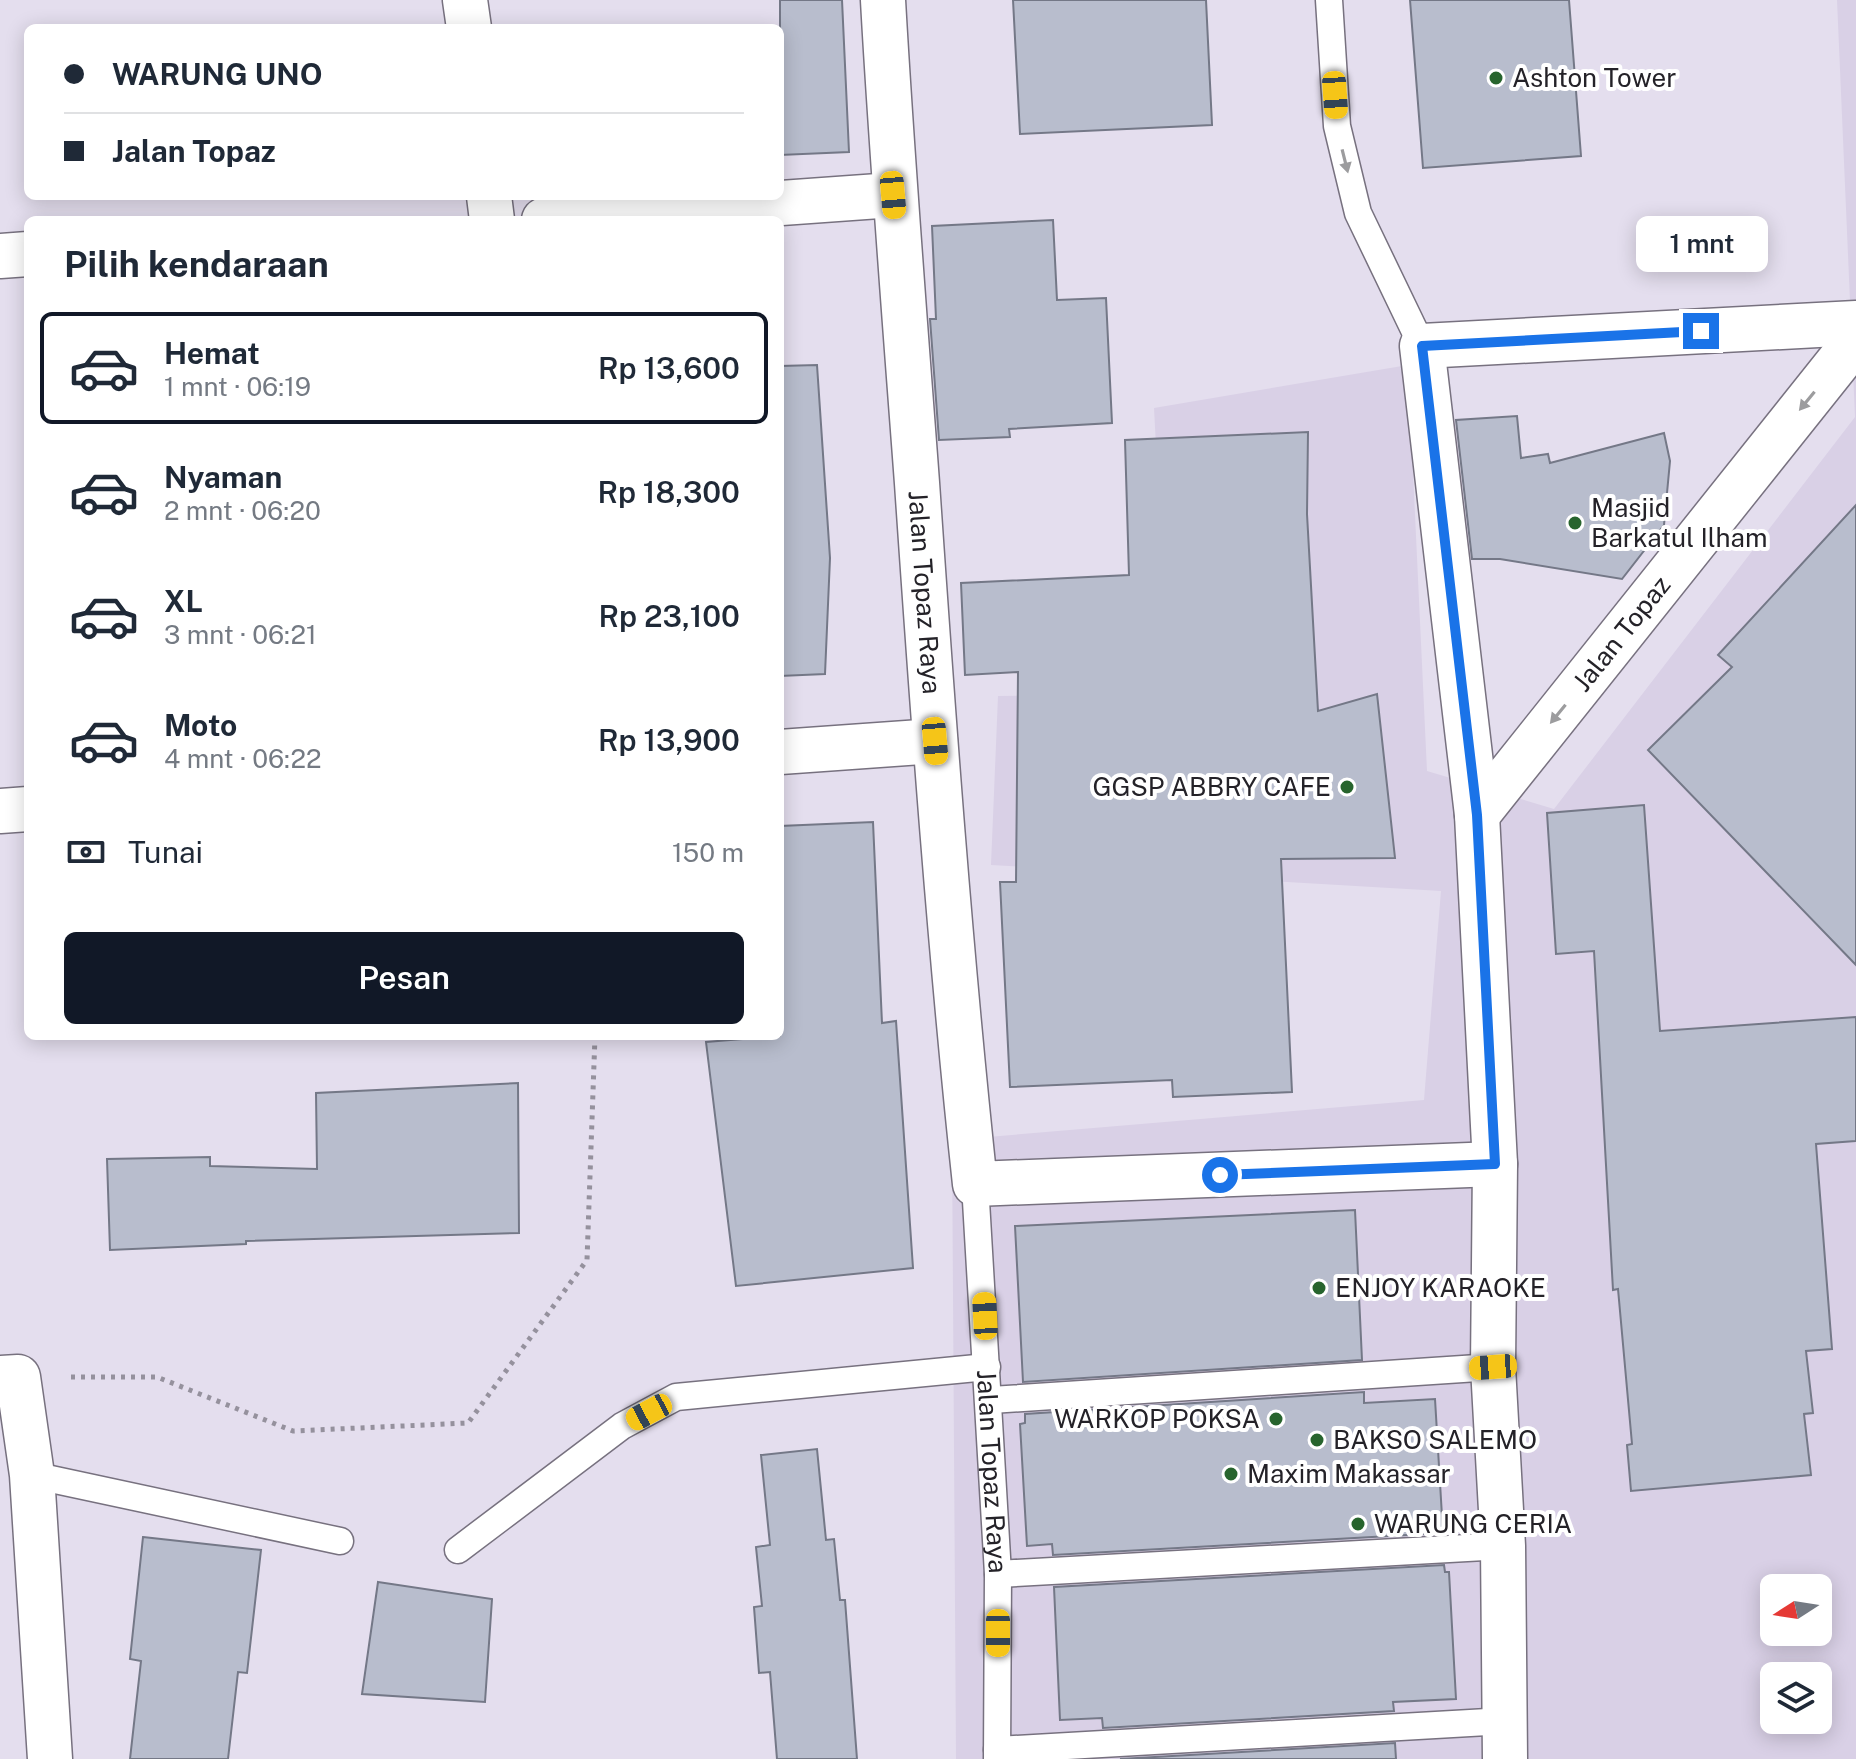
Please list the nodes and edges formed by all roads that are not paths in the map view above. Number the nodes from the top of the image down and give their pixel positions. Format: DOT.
graph roads {
  1 [pos="465,0"];
  2 [pos="883,0"];
  3 [pos="1329,0"];
  4 [pos="468,24"];
  5 [pos="893,195"];
  6 [pos="600,216"];
  7 [pos="24,254"];
  8 [pos="0,256"];
  9 [pos="1856,323"];
  10 [pos="1856,340"];
  11 [pos="1422,346"];
  12 [pos="935,741"];
  13 [pos="784,752"];
  14 [pos="24,809"];
  15 [pos="0,811"];
  16 [pos="1477,815"];
  17 [pos="1495,1164"];
  18 [pos="975,1184"];
  19 [pos="987,1367"];
  20 [pos="1493,1367"];
  21 [pos="9,1378"];
  22 [pos="991,1400"];
  23 [pos="32,1475"];
  24 [pos="340,1541"];
  25 [pos="1503,1546"];
  26 [pos="458,1550"];
  27 [pos="998,1574"];
  28 [pos="1505,1740"];
  29 [pos="997,1754"];
  30 [pos="50,1759"];
  1 -- 4 [label="street"];
  2 -- 5 [label="street, Jalan Topaz Raya"];
  3 -- 11 [label="lane, one-way"];
  5 -- 6 [label="street"];
  5 -- 12 [label="street, Jalan Topaz Raya"];
  7 -- 8 [label="street"];
  9 -- 11 [label="street"];
  10 -- 16 [label="street, Jalan Topaz, one-way"];
  11 -- 16 [label="street"];
  12 -- 13 [label="street"];
  12 -- 18 [label="street, Jalan Topaz Raya"];
  14 -- 15 [label="street"];
  16 -- 17 [label="street"];
  17 -- 18 [label="street"];
  17 -- 20 [label="street"];
  18 -- 19 [label="lane, Jalan Topaz Raya"];
  19 -- 22 [label="lane, Jalan Topaz Raya"];
  19 -- 26 [label="lane"];
  20 -- 22 [label="lane"];
  20 -- 25 [label="street"];
  21 -- 23 [label="street"];
  22 -- 27 [label="lane, Jalan Topaz Raya"];
  23 -- 24 [label="lane"];
  23 -- 30 [label="street"];
  25 -- 27 [label="lane"];
  25 -- 28 [label="street"];
  27 -- 29 [label="lane, Jalan Topaz Raya"];
  28 -- 29 [label="lane"];
}
